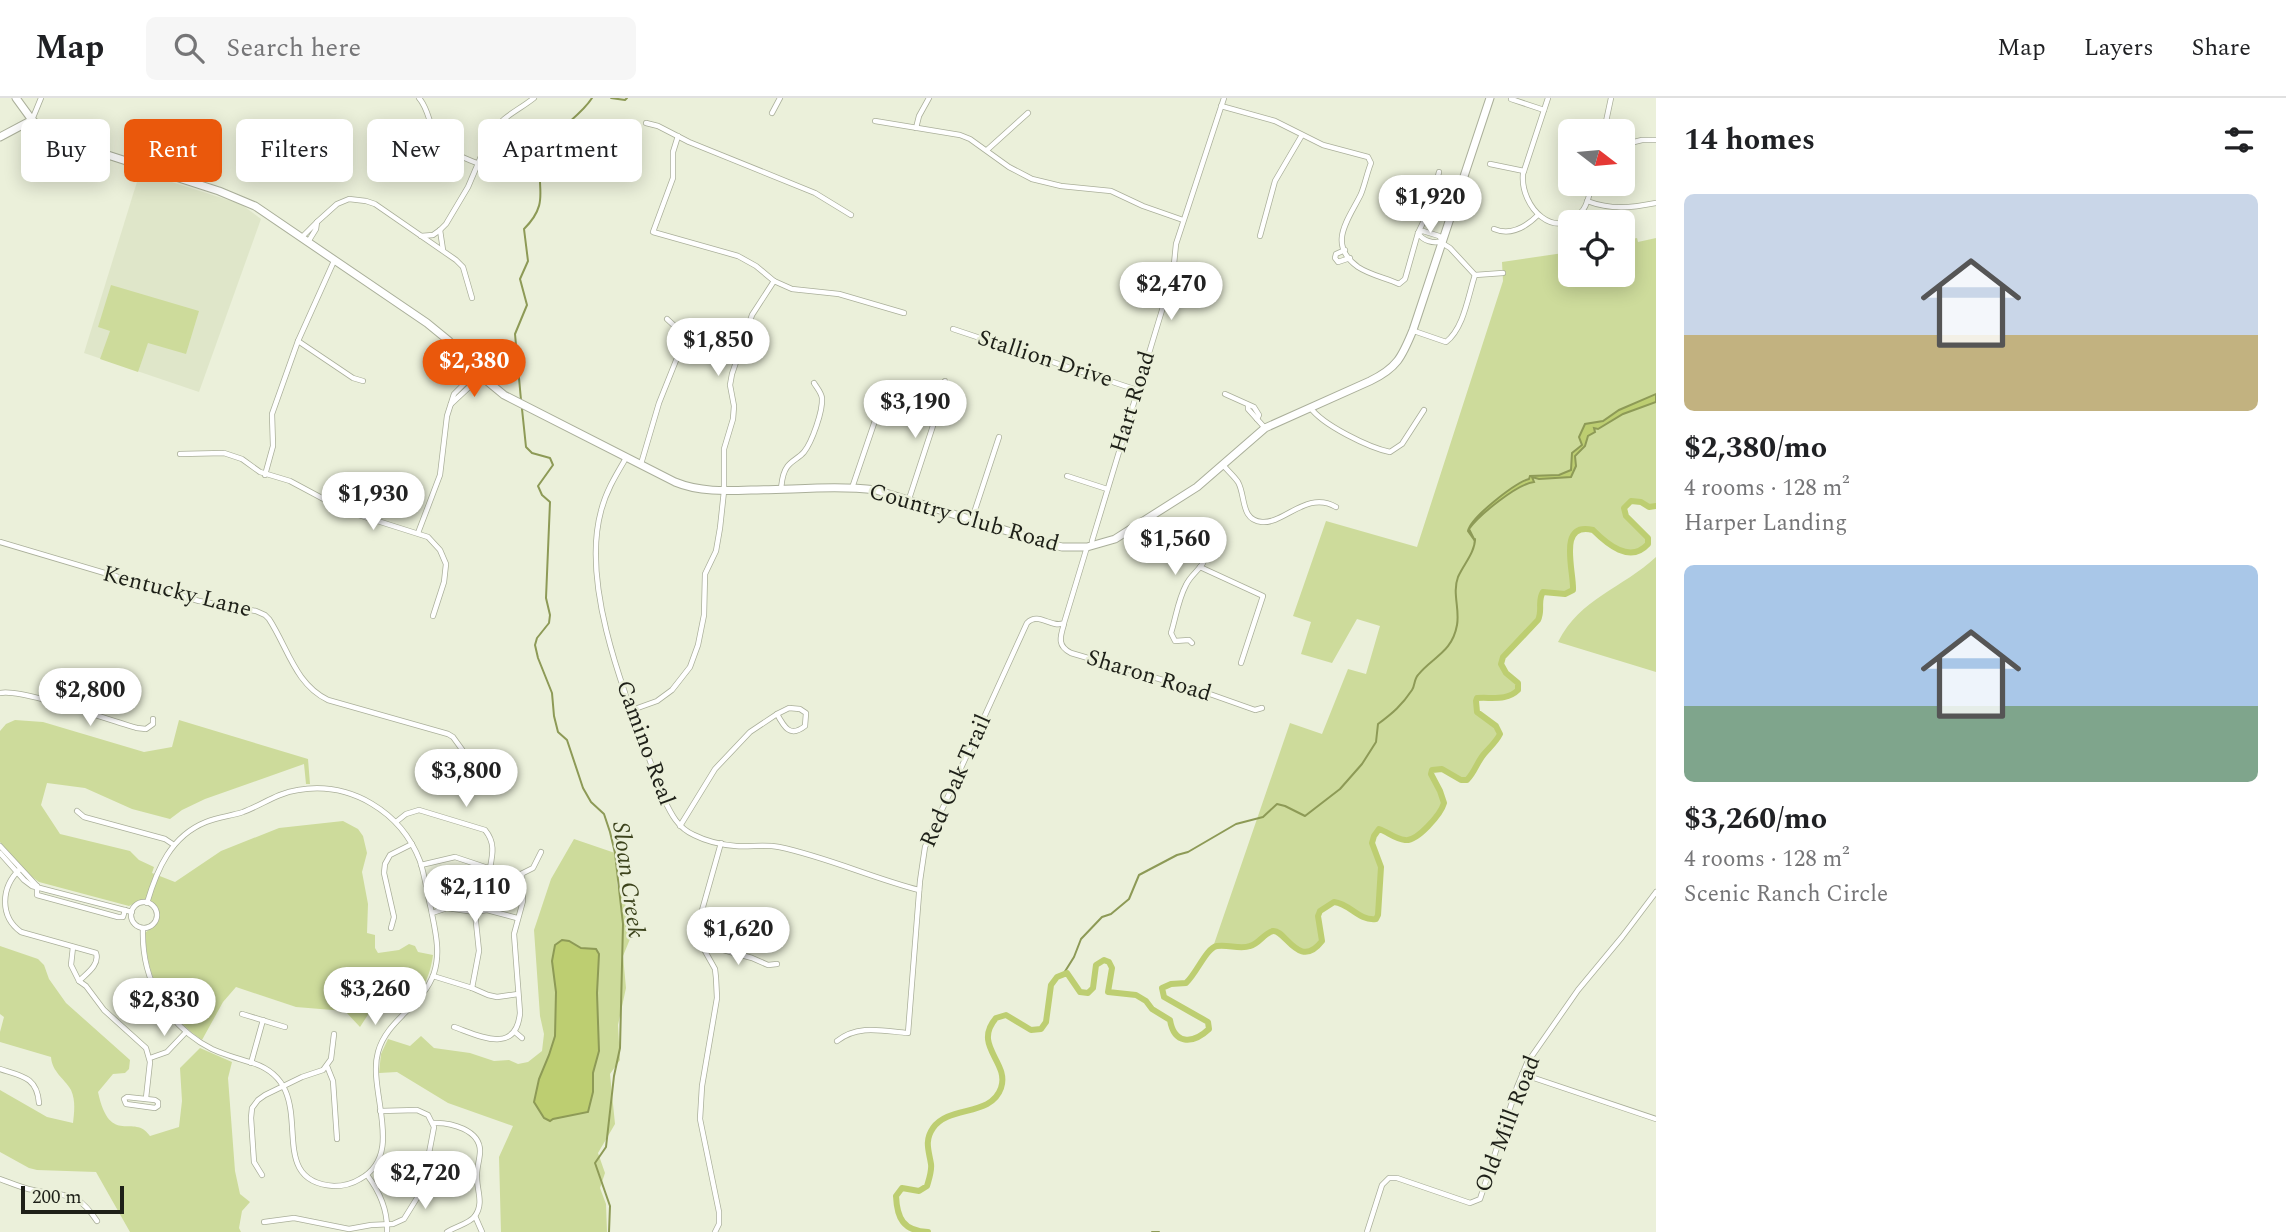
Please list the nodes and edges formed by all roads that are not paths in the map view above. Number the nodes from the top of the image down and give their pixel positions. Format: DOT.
graph roads {
  1 [pos="16,98"];
  2 [pos="41,98"];
  3 [pos="419,98"];
  4 [pos="534,98"];
  5 [pos="780,98"];
  6 [pos="929,98"];
  7 [pos="1224,98"];
  8 [pos="1490,98"];
  9 [pos="1548,98"];
  10 [pos="1611,98"];
  11 [pos="1511,99"];
  12 [pos="1221,106"];
  13 [pos="1544,110"];
  14 [pos="772,113"];
  15 [pos="1028,113"];
  16 [pos="31,119"];
  17 [pos="32,119"];
  18 [pos="504,119"];
  19 [pos="1607,119"];
  20 [pos="875,121"];
  21 [pos="646,123"];
  22 [pos="21,126"];
  23 [pos="916,128"];
  24 [pos="1302,135"];
  25 [pos="678,136"];
  26 [pos="0,137"];
  27 [pos="1656,141"];
  28 [pos="1635,142"];
  29 [pos="987,150"];
  30 [pos="110,155"];
  31 [pos="478,163"];
  32 [pos="1490,164"];
  33 [pos="1524,171"];
  34 [pos="1439,172"];
  35 [pos="1588,196"];
  36 [pos="1587,201"];
  37 [pos="1656,203"];
  38 [pos="851,215"];
  39 [pos="1538,215"];
  40 [pos="1183,220"];
  41 [pos="1494,229"];
  42 [pos="440,230"];
  43 [pos="1418,233"];
  44 [pos="420,236"];
  45 [pos="1260,236"];
  46 [pos="305,240"];
  47 [pos="1442,242"];
  48 [pos="1345,250"];
  49 [pos="443,252"];
  50 [pos="1350,258"];
  51 [pos="335,260"];
  52 [pos="1503,274"];
  53 [pos="1475,275"];
  54 [pos="774,281"];
  55 [pos="472,298"];
  56 [pos="904,313"];
  57 [pos="667,319"];
  58 [pos="953,329"];
  59 [pos="1413,330"];
  60 [pos="298,341"];
  61 [pos="479,373"];
  62 [pos="363,381"];
  63 [pos="945,381"];
  64 [pos="814,383"];
  65 [pos="1137,390"];
  66 [pos="1225,394"];
  67 [pos="881,404"];
  68 [pos="1310,407"];
  69 [pos="1424,410"];
  70 [pos="1265,428"];
  71 [pos="999,437"];
  72 [pos="180,454"];
  73 [pos="626,458"];
  74 [pos="641,465"];
  75 [pos="1222,465"];
  76 [pos="265,475"];
  77 [pos="1067,476"];
  78 [pos="852,488"];
  79 [pos="1107,489"];
  80 [pos="781,490"];
  81 [pos="724,491"];
  82 [pos="909,499"];
  83 [pos="1336,507"];
  84 [pos="972,519"];
  85 [pos="1146,521"];
  86 [pos="418,533"];
  87 [pos="0,542"];
  88 [pos="1090,547"];
  89 [pos="1199,568"];
  90 [pos="433,616"];
  91 [pos="1065,620"];
  92 [pos="1192,643"];
  93 [pos="1241,663"];
  94 [pos="0,693"];
  95 [pos="1262,708"];
  96 [pos="632,710"];
  97 [pos="777,714"];
  98 [pos="153,719"];
  99 [pos="466,755"];
  100 [pos="76,811"];
  101 [pos="396,822"];
  102 [pos="680,826"];
  103 [pos="721,843"];
  104 [pos="412,844"];
  105 [pos="174,845"];
  106 [pos="0,846"];
  107 [pos="541,852"];
  108 [pos="0,853"];
  109 [pos="421,865"];
  110 [pos="490,868"];
  111 [pos="19,871"];
  112 [pos="522,874"];
  113 [pos="37,886"];
  114 [pos="919,890"];
  115 [pos="1656,892"];
  116 [pos="147,903"];
  117 [pos="125,910"];
  118 [pos="132,912"];
  119 [pos="475,912"];
  120 [pos="432,913"];
  121 [pos="517,918"];
  122 [pos="143,928"];
  123 [pos="391,928"];
  124 [pos="701,944"];
  125 [pos="72,947"];
  126 [pos="777,964"];
  127 [pos="433,976"];
  128 [pos="79,981"];
  129 [pos="472,988"];
  130 [pos="518,995"];
  131 [pos="242,1014"];
  132 [pos="263,1020"];
  133 [pos="285,1027"];
  134 [pos="454,1027"];
  135 [pos="186,1032"];
  136 [pos="515,1032"];
  137 [pos="334,1034"];
  138 [pos="522,1038"];
  139 [pos="837,1041"];
  140 [pos="150,1058"];
  141 [pos="251,1063"];
  142 [pos="327,1066"];
  143 [pos="0,1069"];
  144 [pos="1522,1074"];
  145 [pos="284,1086"];
  146 [pos="146,1098"];
  147 [pos="38,1103"];
  148 [pos="380,1111"];
  149 [pos="1656,1119"];
  150 [pos="433,1123"];
  151 [pos="337,1139"];
  152 [pos="262,1175"];
  153 [pos="367,1175"];
  154 [pos="0,1179"];
  155 [pos="475,1216"];
  156 [pos="97,1221"];
  157 [pos="264,1222"];
  158 [pos="387,1225"];
  159 [pos="387,1232"];
  160 [pos="447,1232"];
  161 [pos="482,1232"];
  162 [pos="715,1232"];
  163 [pos="1367,1232"];
  1 -- 16 [label="main road, Country Club Road"];
  2 -- 17 [label="street"];
  3 -- 31 [label="street"];
  4 -- 18 [label="street"];
  5 -- 14 [label="street"];
  6 -- 23 [label="street"];
  7 -- 12 [label="street, Hart Road"];
  8 -- 47 [label="main road, Country Club Road"];
  9 -- 13 [label="street"];
  10 -- 19 [label="street"];
  11 -- 13 [label="street"];
  12 -- 24 [label="street"];
  12 -- 40 [label="street, Hart Road"];
  13 -- 33 [label="street"];
  15 -- 29 [label="street"];
  20 -- 23 [label="street"];
  21 -- 25 [label="street"];
  22 -- 26 [label="main road"];
  23 -- 29 [label="street"];
  24 -- 45 [label="street"];
  24 -- 48 [label="street"];
  25 -- 38 [label="street"];
  25 -- 54 [label="street"];
  27 -- 28 [label="street"];
  29 -- 40 [label="street"];
  30 -- 46 [label="main road, Country Club Road"];
  31 -- 42 [label="street"];
  32 -- 33 [label="street"];
  33 -- 39 [label="street"];
  34 -- 43 [label="street"];
  35 -- 36 [label="street"];
  36 -- 37 [label="street"];
  36 -- 39 [label="street"];
  39 -- 41 [label="street"];
  40 -- 65 [label="street, Hart Road"];
  42 -- 44 [label="street"];
  42 -- 49 [label="street"];
  43 -- 47 [label="street"];
  43 -- 50 [label="street"];
  44 -- 46 [label="street"];
  44 -- 49 [label="street"];
  46 -- 51 [label="main road, Country Club Road"];
  47 -- 53 [label="street"];
  47 -- 59 [label="main road, Country Club Road"];
  48 -- 50 [label="street"];
  48 -- 50 [label="street"];
  49 -- 55 [label="street"];
  51 -- 60 [label="street"];
  51 -- 61 [label="main road, Country Club Road"];
  52 -- 53 [label="street"];
  53 -- 59 [label="street"];
  54 -- 56 [label="street"];
  54 -- 81 [label="street"];
  57 -- 74 [label="street"];
  58 -- 65 [label="street, Stallion Drive"];
  59 -- 68 [label="main road, Country Club Road"];
  60 -- 62 [label="street"];
  60 -- 76 [label="street"];
  61 -- 73 [label="main road, Country Club Road"];
  61 -- 86 [label="street"];
  63 -- 82 [label="street"];
  64 -- 80 [label="street"];
  65 -- 79 [label="street, Hart Road"];
  66 -- 70 [label="street"];
  67 -- 78 [label="street"];
  68 -- 69 [label="street"];
  68 -- 70 [label="main road, Country Club Road"];
  70 -- 75 [label="main road, Country Club Road"];
  71 -- 84 [label="street"];
  72 -- 76 [label="street"];
  73 -- 74 [label="main road, Country Club Road"];
  73 -- 96 [label="street, Camino Real"];
  74 -- 81 [label="main road, Country Club Road"];
  75 -- 83 [label="street"];
  75 -- 85 [label="main road, Country Club Road"];
  76 -- 86 [label="street"];
  77 -- 79 [label="street"];
  78 -- 80 [label="main road, Country Club Road"];
  78 -- 82 [label="main road, Country Club Road"];
  79 -- 88 [label="street, Hart Road"];
  80 -- 81 [label="main road, Country Club Road"];
  81 -- 96 [label="street"];
  82 -- 84 [label="main road, Country Club Road"];
  84 -- 88 [label="main road, Country Club Road"];
  85 -- 88 [label="main road, Country Club Road"];
  85 -- 89 [label="street"];
  86 -- 90 [label="street"];
  87 -- 99 [label="street, Kentucky Lane"];
  88 -- 91 [label="street"];
  89 -- 92 [label="street"];
  89 -- 93 [label="street"];
  91 -- 95 [label="street, Sharon Road"];
  91 -- 114 [label="street, Red Oak Trail"];
  94 -- 98 [label="street"];
  96 -- 102 [label="street, Camino Real"];
  97 -- 97 [label="street"];
  97 -- 102 [label="street"];
  100 -- 105 [label="street"];
  101 -- 104 [label="street"];
  101 -- 105 [label="street"];
  101 -- 110 [label="street"];
  102 -- 103 [label="street, Camino Real"];
  103 -- 114 [label="street, Camino Real"];
  103 -- 124 [label="street"];
  104 -- 109 [label="street"];
  104 -- 123 [label="street"];
  105 -- 116 [label="street"];
  106 -- 111 [label="street"];
  107 -- 112 [label="street"];
  108 -- 111 [label="street"];
  109 -- 110 [label="street"];
  109 -- 120 [label="street"];
  110 -- 112 [label="street"];
  111 -- 113 [label="street"];
  111 -- 125 [label="street"];
  112 -- 121 [label="street"];
  113 -- 117 [label="street"];
  113 -- 117 [label="street"];
  114 -- 139 [label="street, Red Oak Trail"];
  115 -- 144 [label="street, Old Mill Road"];
  116 -- 118 [label="street"];
  116 -- 122 [label="street"];
  117 -- 118 [label="street"];
  118 -- 122 [label="street"];
  119 -- 120 [label="street"];
  119 -- 121 [label="street"];
  119 -- 129 [label="street"];
  120 -- 127 [label="street"];
  121 -- 130 [label="street"];
  122 -- 135 [label="street"];
  124 -- 126 [label="street"];
  124 -- 162 [label="street"];
  125 -- 128 [label="street"];
  125 -- 128 [label="street"];
  127 -- 129 [label="street"];
  127 -- 148 [label="street"];
  128 -- 140 [label="street"];
  129 -- 130 [label="street"];
  130 -- 136 [label="street"];
  131 -- 132 [label="street"];
  132 -- 133 [label="street"];
  132 -- 141 [label="street"];
  134 -- 136 [label="street"];
  135 -- 140 [label="street"];
  135 -- 141 [label="street"];
  136 -- 138 [label="street"];
  137 -- 142 [label="street"];
  140 -- 146 [label="street"];
  141 -- 145 [label="street"];
  142 -- 145 [label="street"];
  142 -- 151 [label="street"];
  143 -- 147 [label="street"];
  144 -- 149 [label="street"];
  144 -- 163 [label="street, Old Mill Road"];
  145 -- 152 [label="street"];
  145 -- 153 [label="street"];
  146 -- 146 [label="street"];
  148 -- 150 [label="street"];
  148 -- 153 [label="street"];
  150 -- 155 [label="street"];
  150 -- 158 [label="street"];
  153 -- 158 [label="street"];
  154 -- 156 [label="street"];
  155 -- 160 [label="street"];
  155 -- 161 [label="street"];
  157 -- 158 [label="street"];
  158 -- 159 [label="street"];
}
